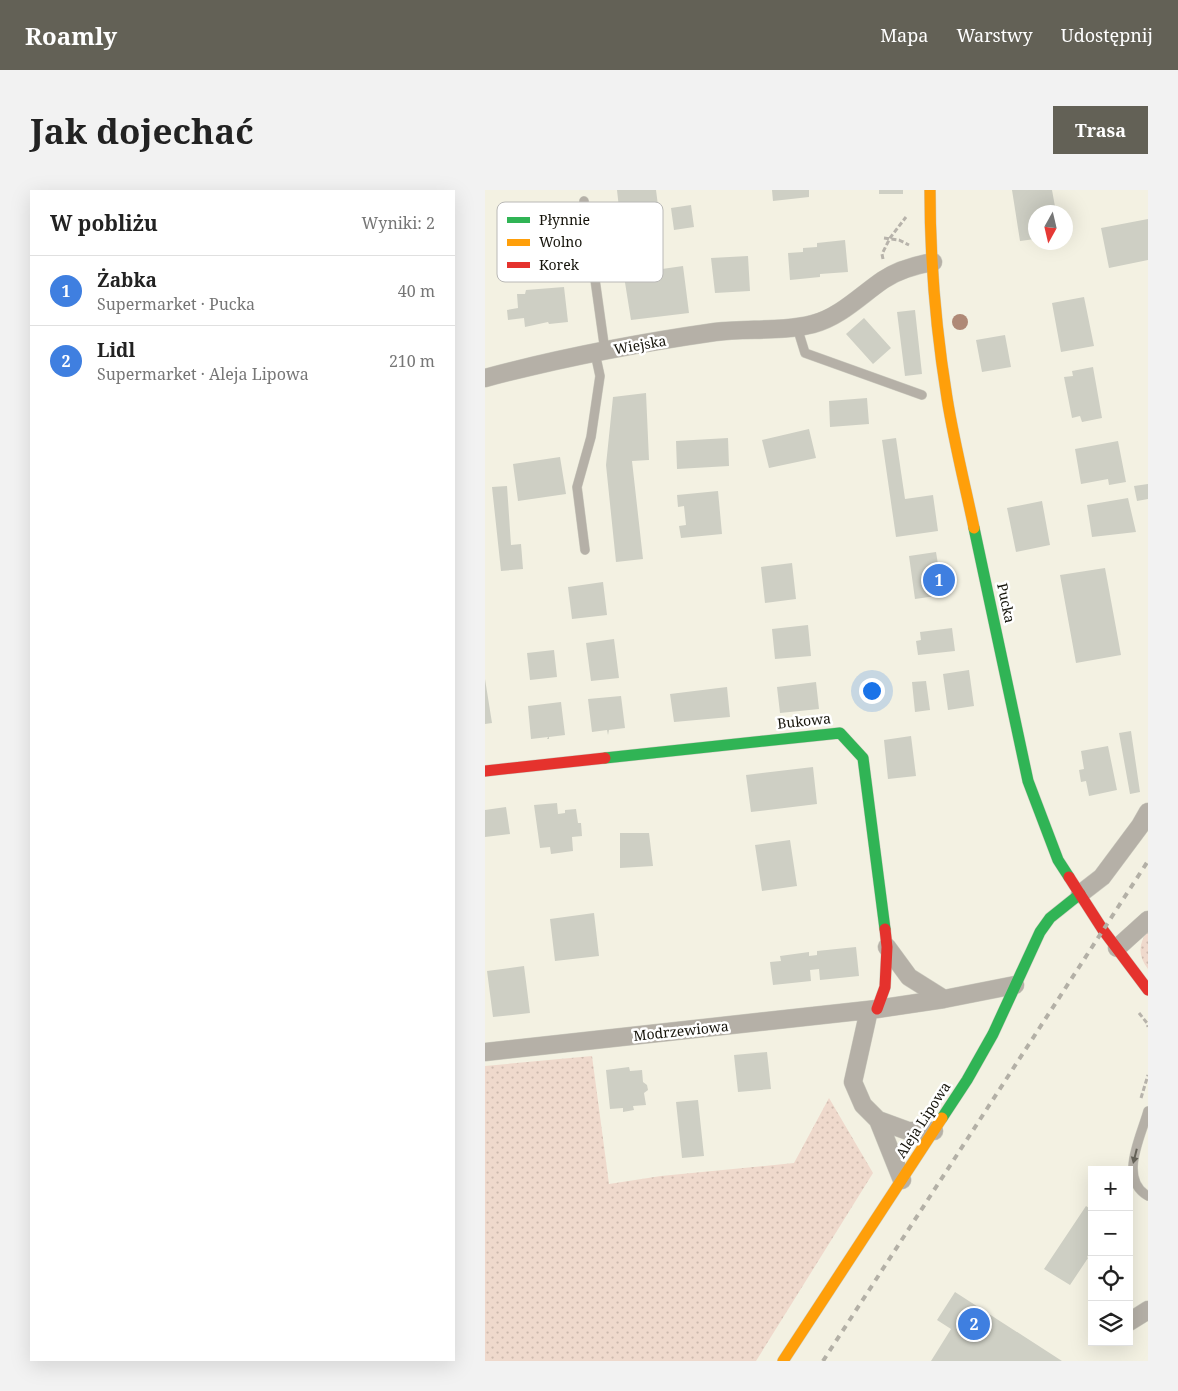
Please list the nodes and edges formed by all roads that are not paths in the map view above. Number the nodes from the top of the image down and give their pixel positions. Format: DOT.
graph roads {
  1 [pos="929,190"];
  2 [pos="933,262"];
  3 [pos="593,282"];
  4 [pos="797,327"];
  5 [pos="600,352"];
  6 [pos="485,378"];
  7 [pos="922,395"];
  8 [pos="585,550"];
  9 [pos="485,771"];
  10 [pos="1148,812"];
  11 [pos="1080,894"];
  12 [pos="1148,920"];
  13 [pos="887,947"];
  14 [pos="1117,948"];
  15 [pos="1015,985"];
  16 [pos="1148,990"];
  17 [pos="944,999"];
  18 [pos="873,1009"];
  19 [pos="485,1052"];
  20 [pos="1148,1111"];
  21 [pos="878,1120"];
  22 [pos="934,1130"];
  23 [pos="902,1180"];
  24 [pos="1148,1196"];
  25 [pos="1148,1310"];
  26 [pos="1133,1319"];
  27 [pos="783,1361"];
  1 -- 2 [label="street, Pucka"];
  2 -- 4 [label="street, Wiejska"];
  2 -- 11 [label="street, Pucka"];
  3 -- 5 [label="lane"];
  4 -- 5 [label="street, Wiejska"];
  4 -- 7 [label="lane"];
  5 -- 6 [label="street, Wiejska"];
  5 -- 8 [label="lane"];
  9 -- 13 [label="street, Bukowa"];
  10 -- 11 [label="street"];
  11 -- 14 [label="street, Pucka"];
  11 -- 15 [label="street, Aleja Lipowa"];
  12 -- 14 [label="street"];
  13 -- 17 [label="street"];
  13 -- 18 [label="street, Bukowa"];
  14 -- 16 [label="street, Pucka"];
  15 -- 17 [label="street, Modrzewiowa"];
  15 -- 22 [label="street, Aleja Lipowa"];
  17 -- 18 [label="street, Modrzewiowa"];
  18 -- 19 [label="street, Modrzewiowa"];
  18 -- 21 [label="street"];
  20 -- 24 [label="lane, one-way"];
  21 -- 22 [label="street"];
  21 -- 23 [label="street"];
  22 -- 23 [label="street, Aleja Lipowa"];
  23 -- 27 [label="street, Aleja Lipowa"];
  25 -- 26 [label="street"];
}
